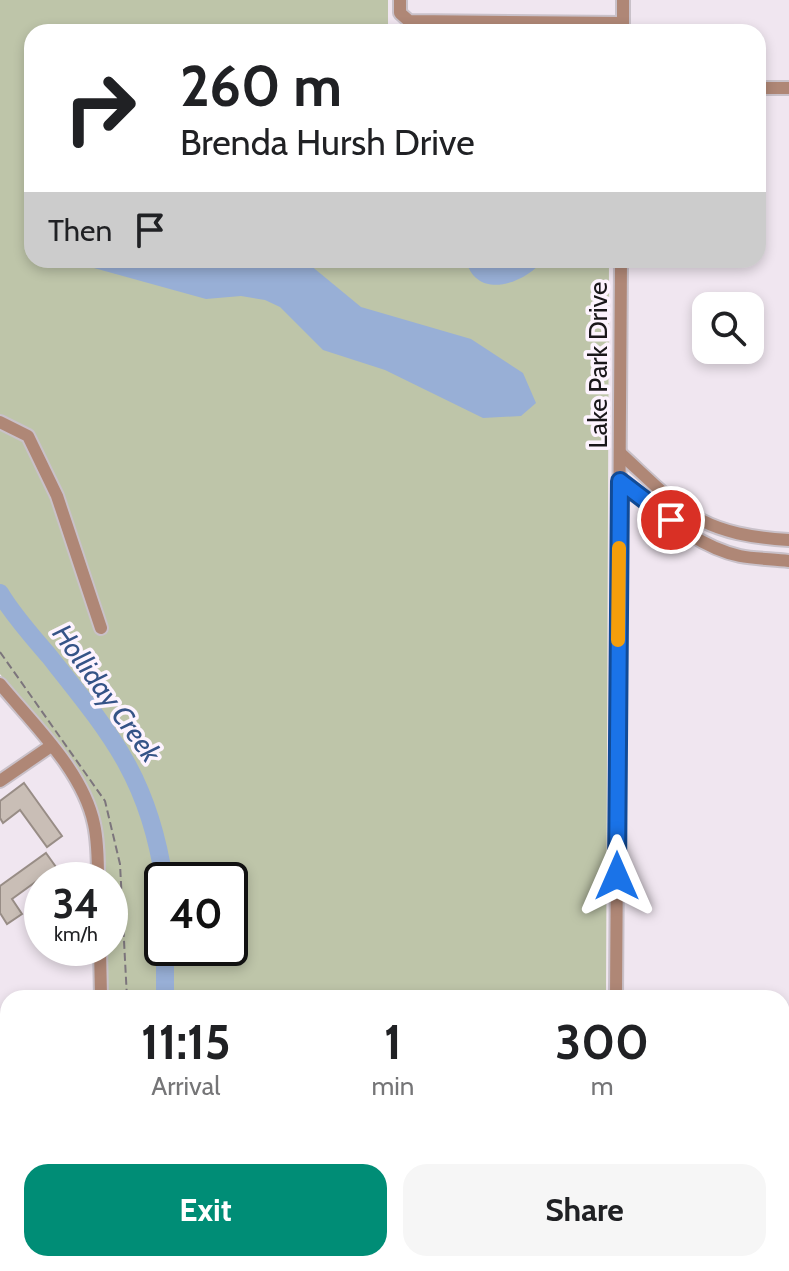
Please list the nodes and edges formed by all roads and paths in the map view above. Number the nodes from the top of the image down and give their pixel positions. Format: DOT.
graph roads {
  1 [pos="400,0"];
  2 [pos="623,0"];
  3 [pos="501,24"];
  4 [pos="623,24"];
  5 [pos="766,88"];
  6 [pos="789,88"];
  7 [pos="621,268"];
  8 [pos="0,422"];
  9 [pos="620,453"];
  10 [pos="620,481"];
  11 [pos="789,540"];
  12 [pos="789,561"];
  13 [pos="101,628"];
  14 [pos="0,684"];
  15 [pos="51,746"];
  16 [pos="0,781"];
  17 [pos="97,862"];
  18 [pos="100,966"];
  19 [pos="101,990"];
  20 [pos="616,990"];
  1 -- 3 [label="street"];
  2 -- 4 [label="street"];
  5 -- 6 [label="street"];
  7 -- 9 [label="street, Lake Park Drive"];
  8 -- 13 [label="street"];
  9 -- 10 [label="street, Lake Park Drive"];
  9 -- 11 [label="street"];
  10 -- 12 [label="street"];
  10 -- 20 [label="street, Lake Park Drive"];
  14 -- 15 [label="street"];
  15 -- 16 [label="street"];
  15 -- 17 [label="street"];
  18 -- 19 [label="street"];
}
